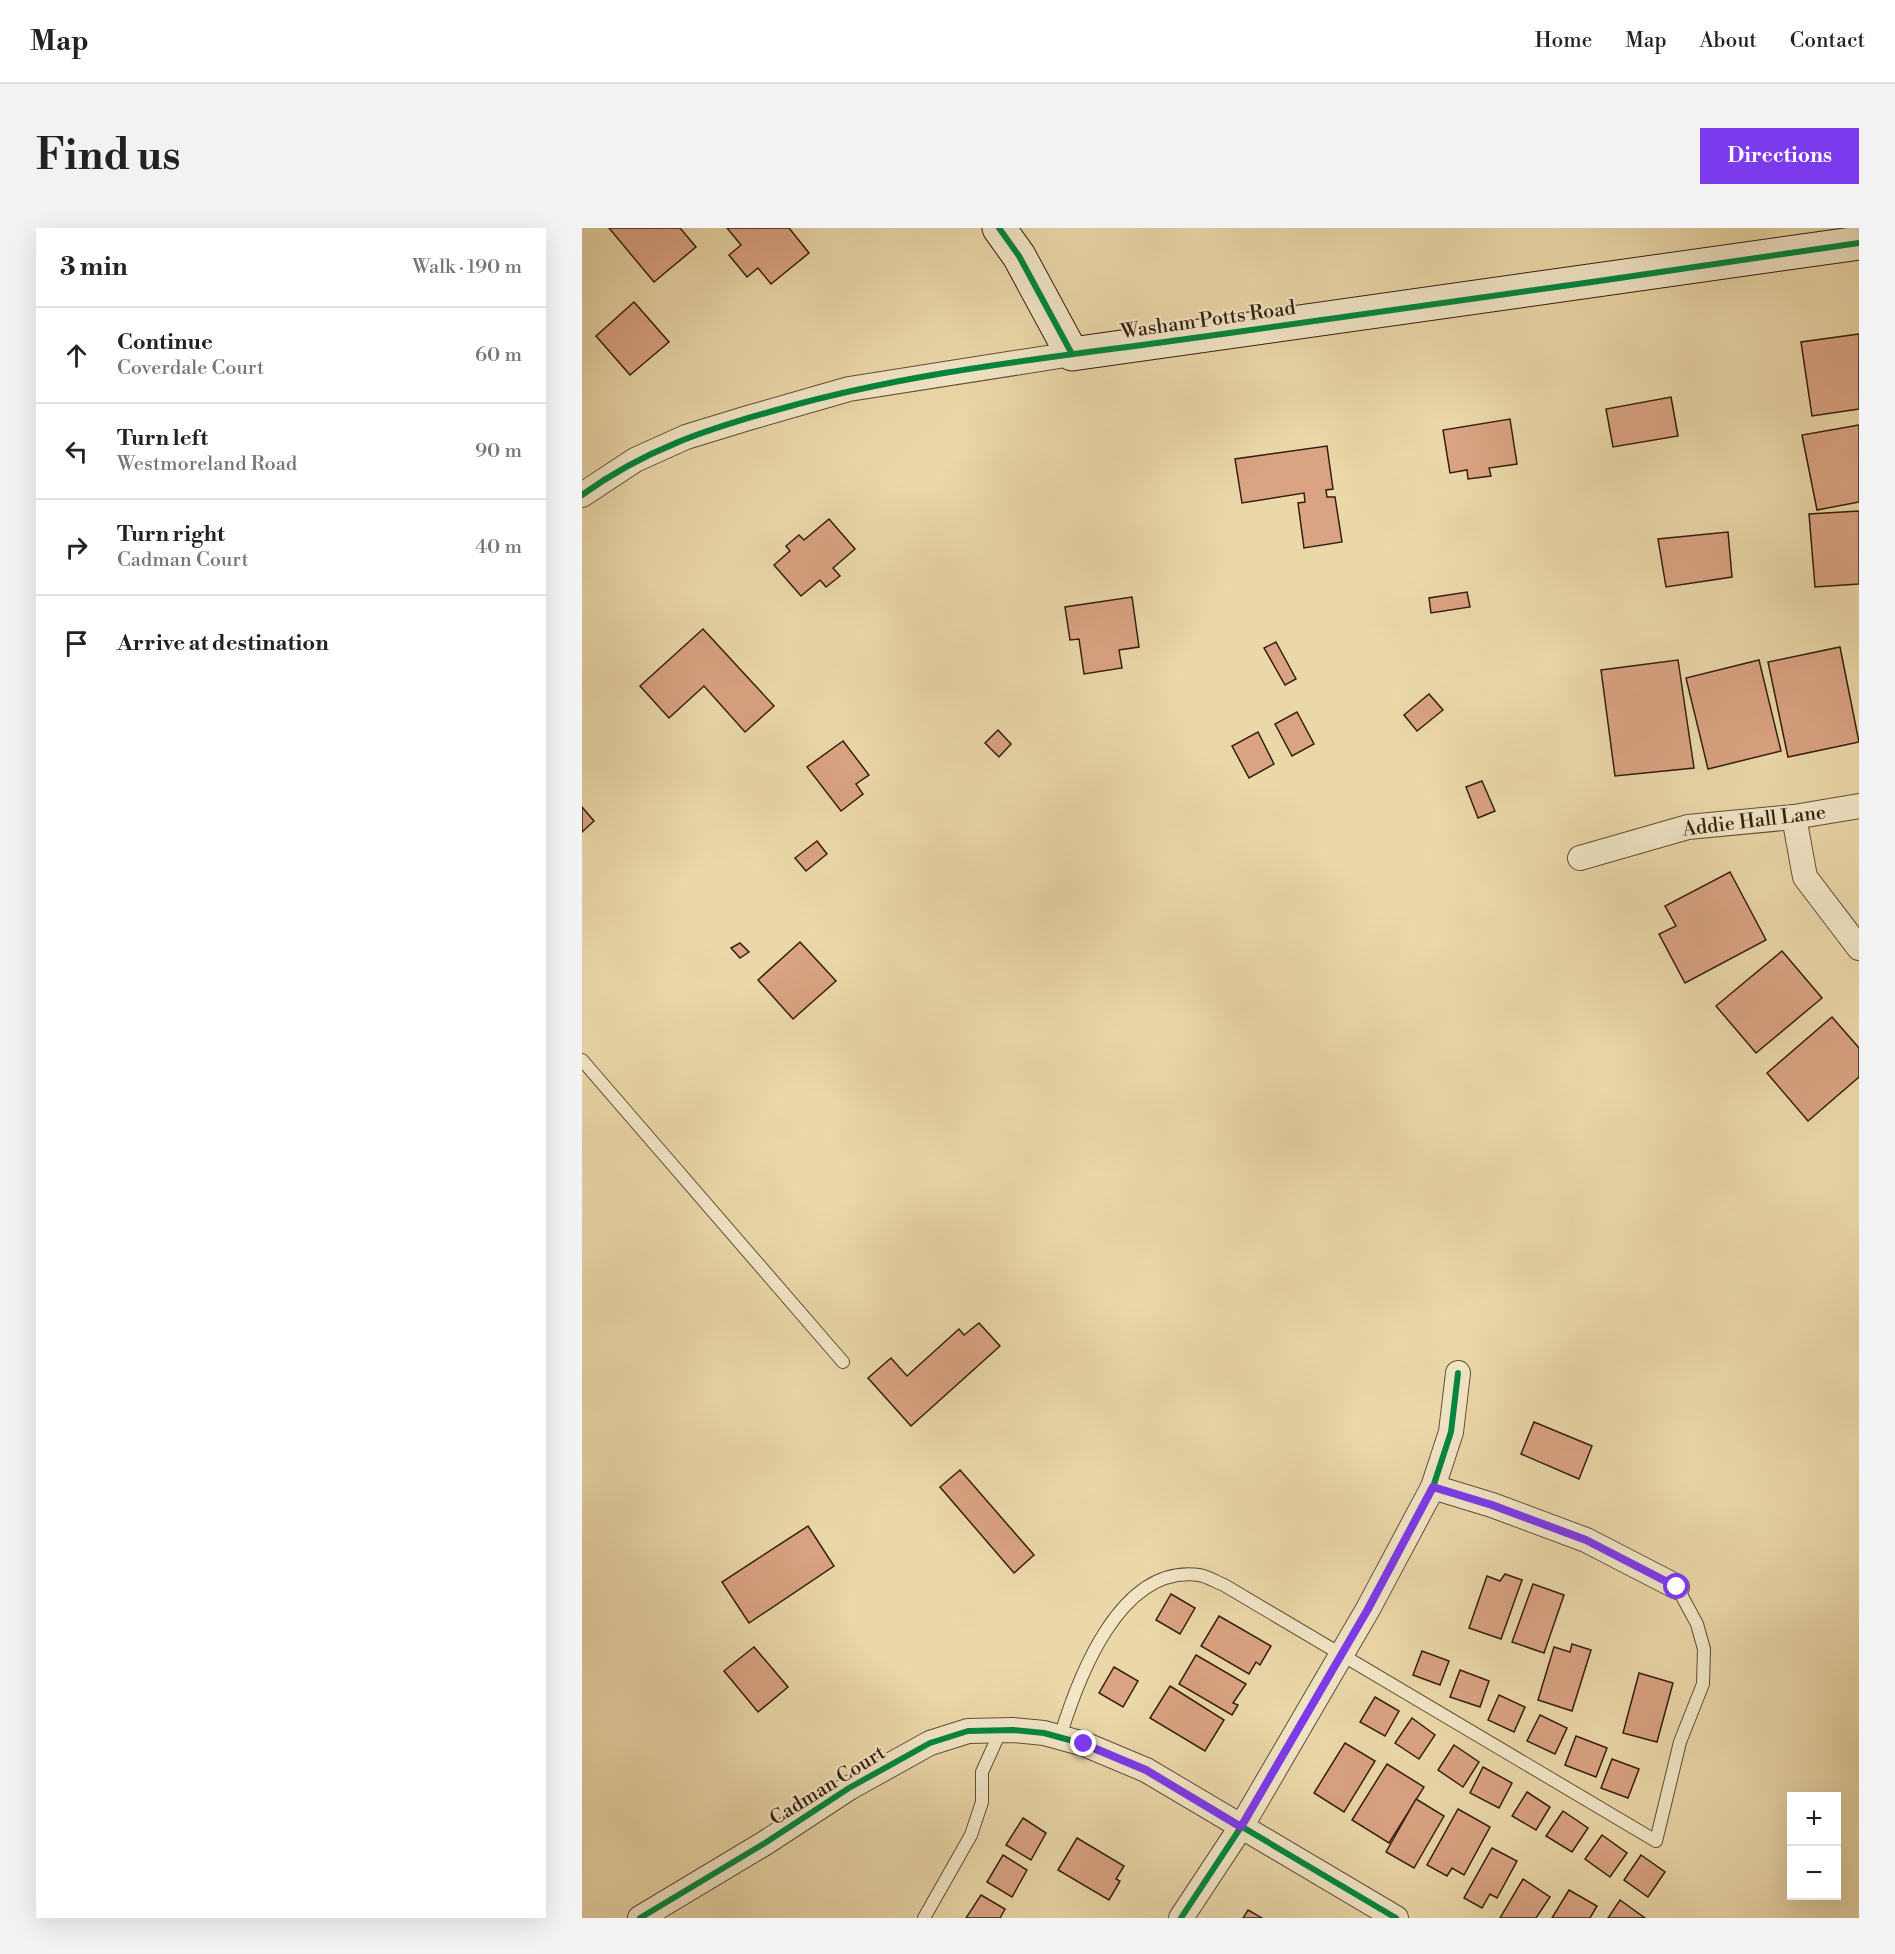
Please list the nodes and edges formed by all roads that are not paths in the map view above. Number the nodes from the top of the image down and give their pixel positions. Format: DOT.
graph roads {
  1 [pos="999,228"];
  2 [pos="1859,243"];
  3 [pos="1072,354"];
  4 [pos="582,495"];
  5 [pos="1859,806"];
  6 [pos="1794,817"];
  7 [pos="1580,858"];
  8 [pos="1859,948"];
  9 [pos="582,1060"];
  10 [pos="843,1362"];
  11 [pos="1458,1373"];
  12 [pos="1433,1487"];
  13 [pos="1677,1587"];
  14 [pos="1341,1654"];
  15 [pos="1001,1730"];
  16 [pos="1059,1737"];
  17 [pos="1241,1827"];
  18 [pos="644,1917"];
  19 [pos="924,1918"];
  20 [pos="1181,1918"];
  21 [pos="1396,1918"];
  1 -- 3 [label="street"];
  2 -- 3 [label="street, Washam Potts Road"];
  3 -- 4 [label="street, Washam Potts Road"];
  5 -- 6 [label="street, Addie Hall Lane"];
  6 -- 7 [label="street, Addie Hall Lane"];
  6 -- 8 [label="street"];
  9 -- 10 [label="lane"];
  11 -- 12 [label="street"];
  12 -- 13 [label="street"];
  12 -- 14 [label="street"];
  13 -- 14 [label="lane"];
  14 -- 16 [label="lane"];
  14 -- 17 [label="street"];
  15 -- 16 [label="street, Cadman Court"];
  15 -- 18 [label="street, Cadman Court"];
  15 -- 19 [label="lane"];
  16 -- 17 [label="street, Cadman Court"];
  17 -- 20 [label="street"];
  17 -- 21 [label="street, Cadman Court"];
}
